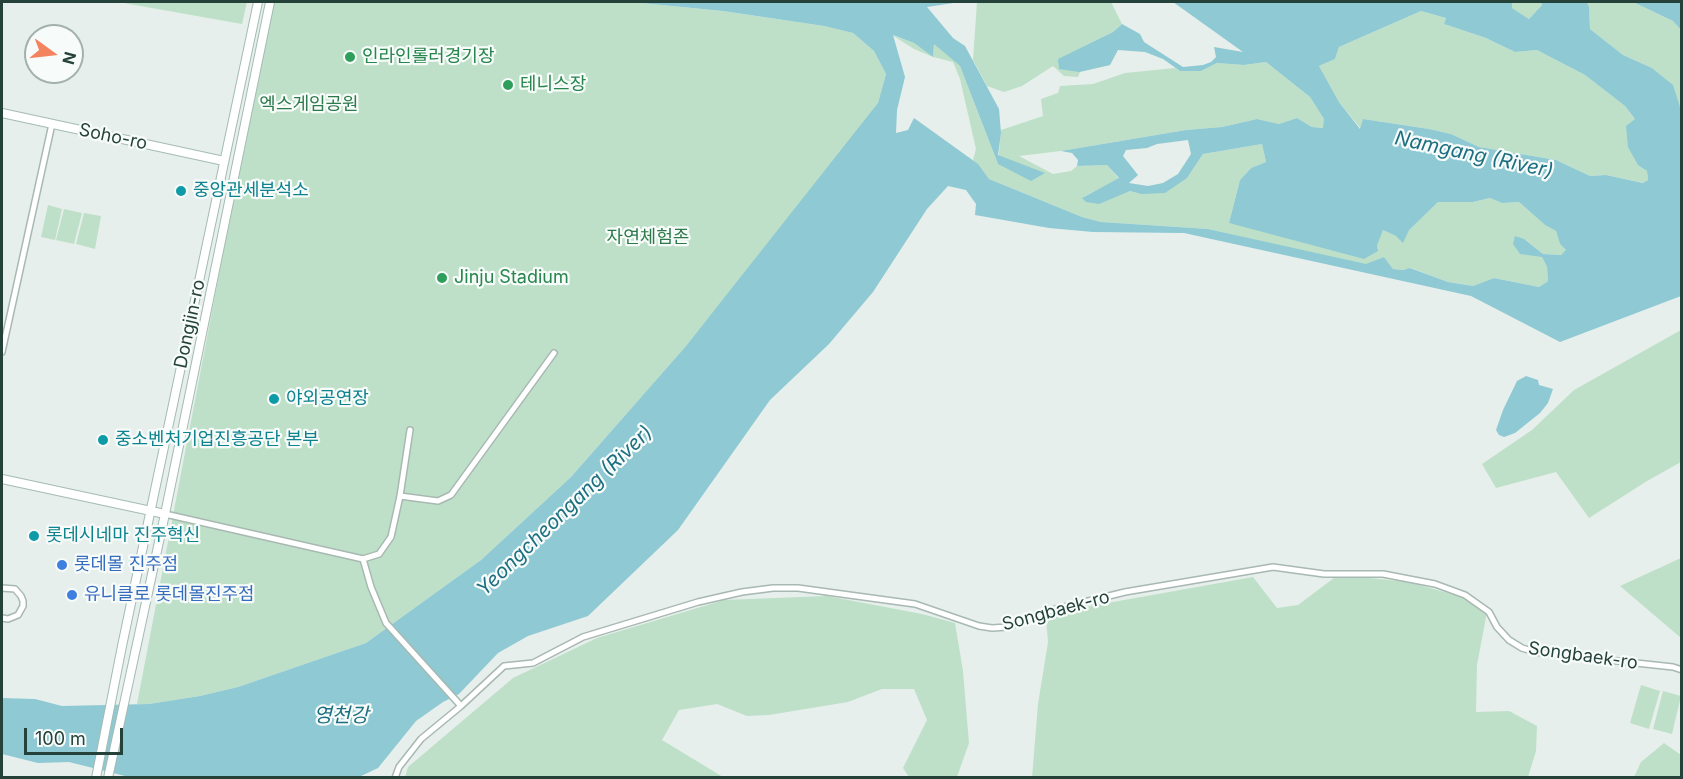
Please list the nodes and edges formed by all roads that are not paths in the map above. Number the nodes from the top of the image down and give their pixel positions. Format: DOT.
graph roads {
  1 [pos="258,2"];
  2 [pos="270,2"];
  3 [pos="2,113"];
  4 [pos="52,124"];
  5 [pos="224,161"];
  6 [pos="4,324"];
  7 [pos="2,352"];
  8 [pos="554,353"];
  9 [pos="410,430"];
  10 [pos="2,478"];
  11 [pos="400,496"];
  12 [pos="151,511"];
  13 [pos="165,514"];
  14 [pos="363,559"];
  15 [pos="2,588"];
  16 [pos="2,618"];
  17 [pos="1682,670"];
  18 [pos="461,706"];
  19 [pos="96,777"];
  20 [pos="108,777"];
  21 [pos="395,777"];
  1 -- 5 [label="street, Dongjin-ro"];
  2 -- 13 [label="street, Dongjin-ro"];
  3 -- 4 [label="street, Soho-ro"];
  4 -- 5 [label="street, Soho-ro"];
  4 -- 6 [label="street"];
  5 -- 12 [label="street, Dongjin-ro"];
  6 -- 7 [label="street"];
  8 -- 11 [label="street"];
  9 -- 11 [label="street"];
  10 -- 12 [label="street"];
  11 -- 14 [label="street"];
  12 -- 13 [label="street"];
  12 -- 19 [label="street, Dongjin-ro"];
  13 -- 14 [label="street"];
  13 -- 20 [label="street, Dongjin-ro"];
  14 -- 18 [label="street"];
  15 -- 16 [label="street"];
  17 -- 18 [label="street, Songbaek-ro"];
  18 -- 21 [label="street, Songbaek-ro"];
}
